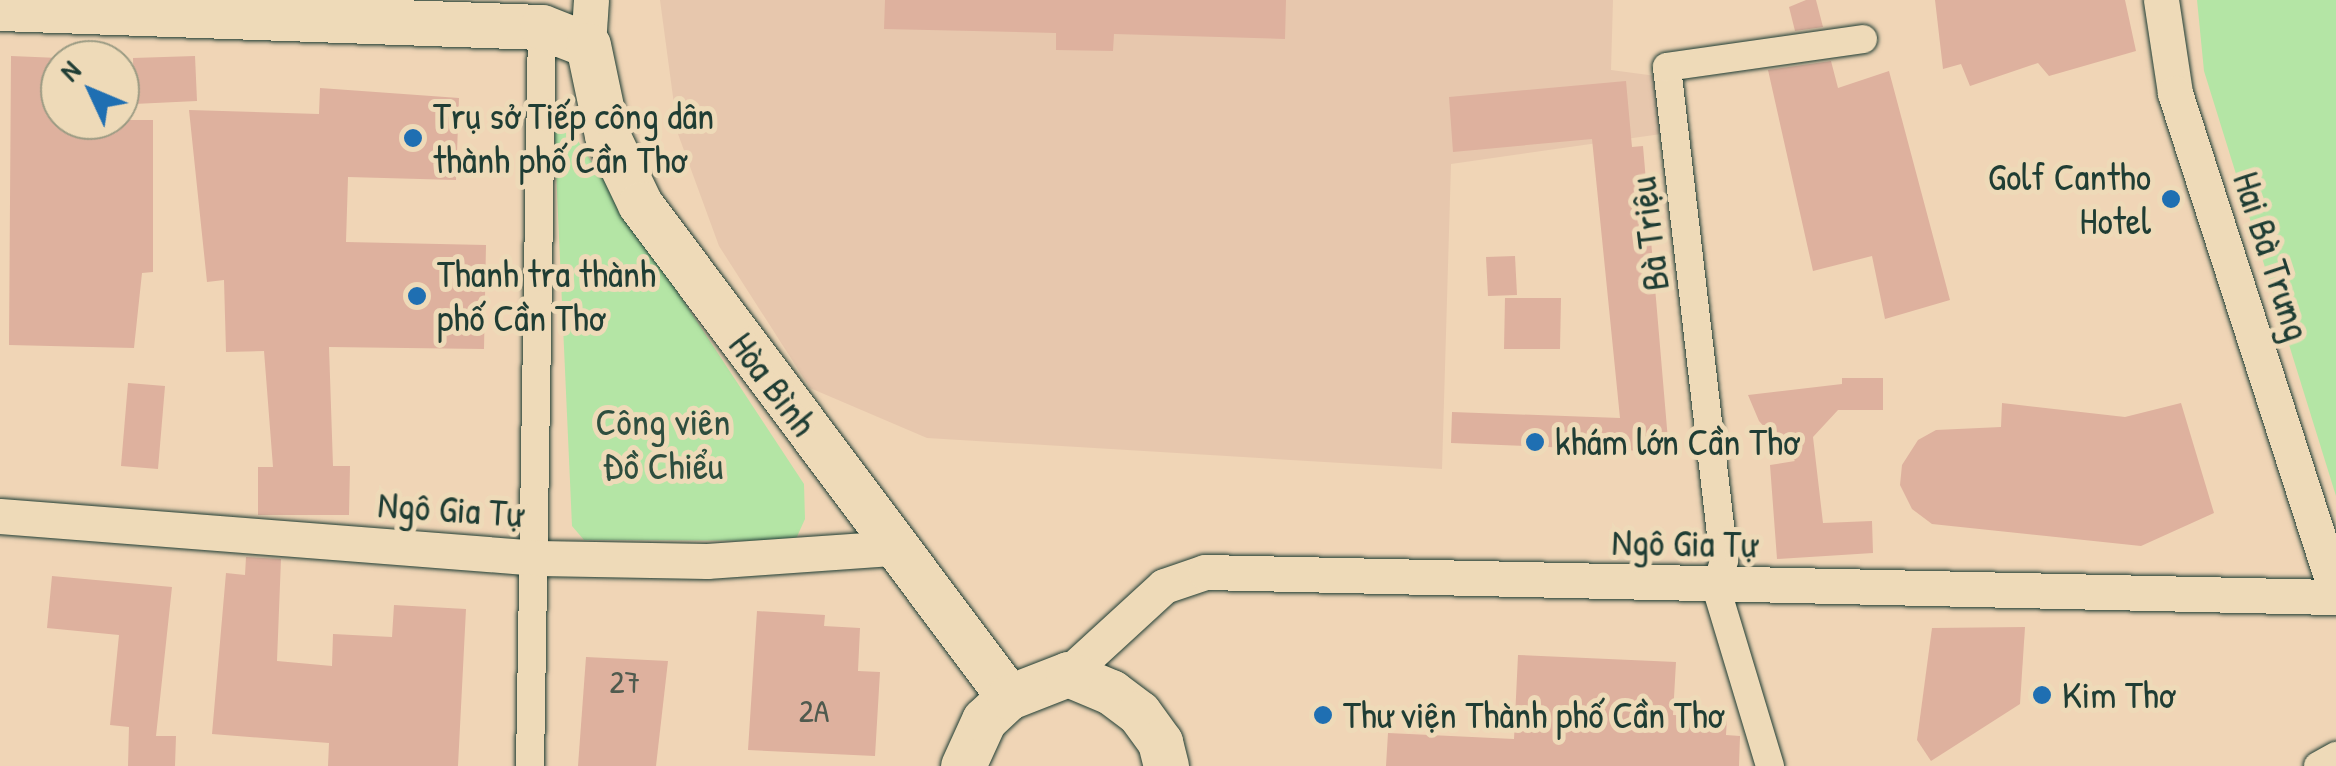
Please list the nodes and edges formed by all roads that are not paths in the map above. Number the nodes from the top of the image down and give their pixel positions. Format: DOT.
graph roads {
  1 [pos="591,0"];
  2 [pos="2161,0"];
  3 [pos="0,8"];
  4 [pos="542,27"];
  5 [pos="1863,39"];
  6 [pos="588,45"];
  7 [pos="0,516"];
  8 [pos="895,548"];
  9 [pos="538,558"];
  10 [pos="1716,587"];
  11 [pos="2336,594"];
  12 [pos="1068,674"];
  13 [pos="1009,697"];
  14 [pos="2336,756"];
  15 [pos="530,766"];
  16 [pos="963,766"];
  17 [pos="1166,766"];
  18 [pos="1770,766"];
  19 [pos="2318,766"];
  1 -- 6 [label="street"];
  2 -- 11 [label="street, Hai Bà Trưng"];
  3 -- 4 [label="main road"];
  4 -- 6 [label="main road"];
  4 -- 9 [label="street"];
  5 -- 10 [label="street, Bà Triệu"];
  6 -- 8 [label="main road, Hòa Bình"];
  7 -- 9 [label="street, Ngô Gia Tự"];
  8 -- 9 [label="street, Ngô Gia Tự"];
  8 -- 13 [label="main road, Hòa Bình"];
  9 -- 15 [label="street"];
  10 -- 11 [label="street, Ngô Gia Tự"];
  10 -- 12 [label="street, Ngô Gia Tự"];
  10 -- 18 [label="street"];
  12 -- 13 [label="main road"];
  12 -- 17 [label="main road"];
  13 -- 16 [label="main road"];
  14 -- 19 [label="street"];
}
